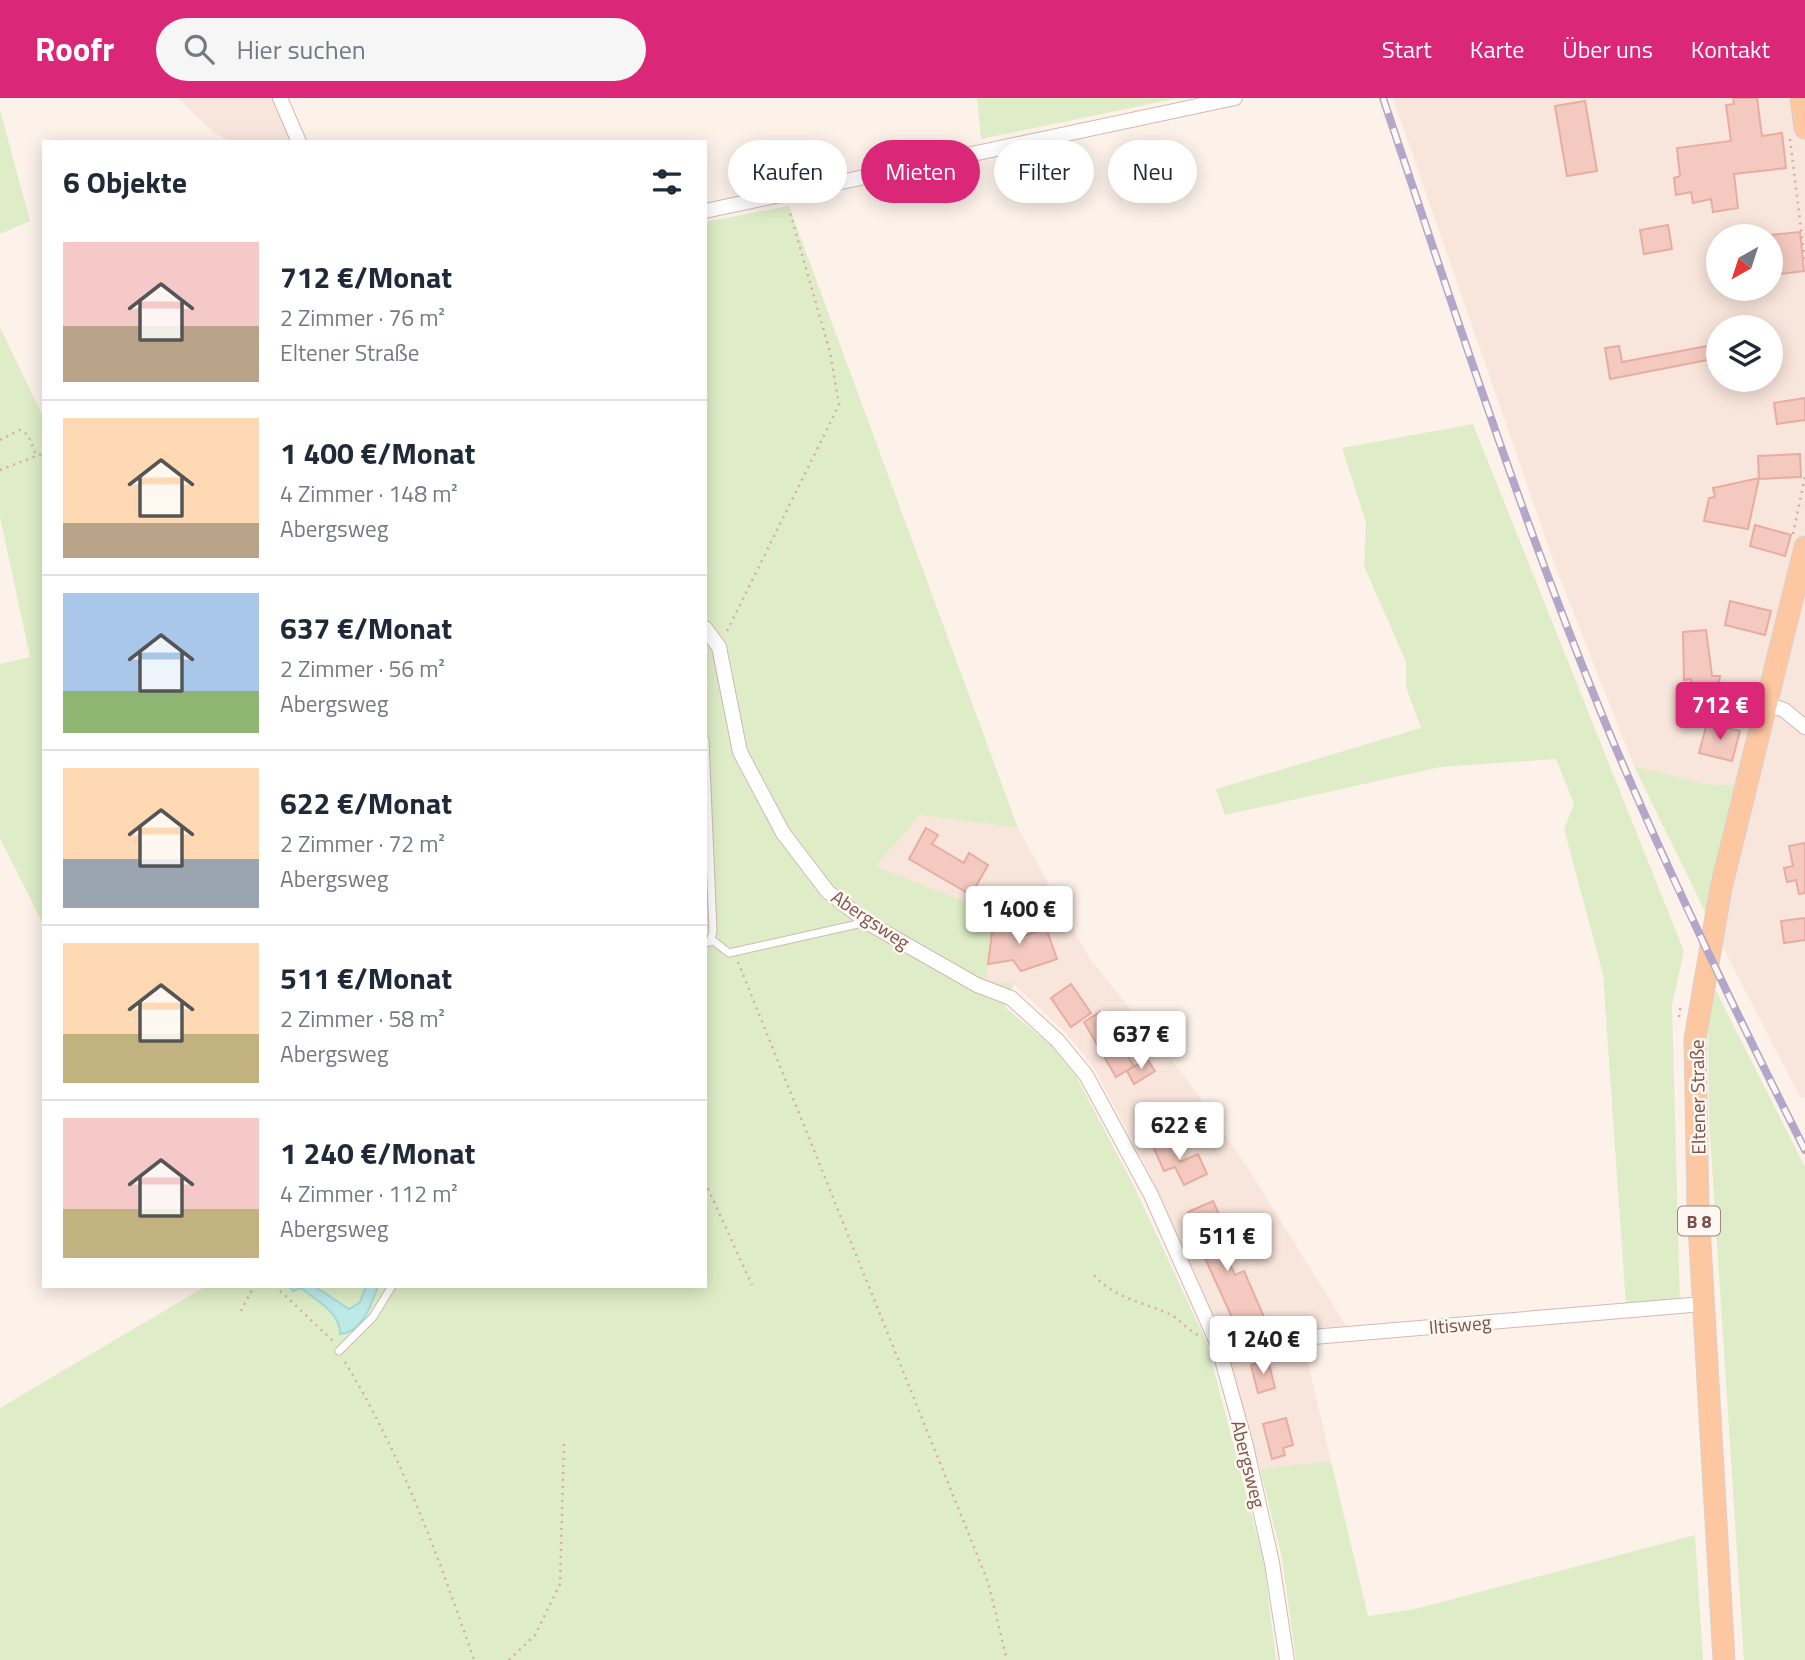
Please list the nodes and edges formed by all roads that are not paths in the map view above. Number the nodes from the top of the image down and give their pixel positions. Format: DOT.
graph roads {
  1 [pos="280,98"];
  2 [pos="1235,98"];
  3 [pos="1801,98"];
  4 [pos="1797,132"];
  5 [pos="298,140"];
  6 [pos="707,211"];
  7 [pos="1805,547"];
  8 [pos="707,631"];
  9 [pos="1765,703"];
  10 [pos="1805,727"];
  11 [pos="707,788"];
  12 [pos="867,921"];
  13 [pos="708,941"];
  14 [pos="391,1288"];
  15 [pos="1703,1304"];
  16 [pos="1217,1341"];
  17 [pos="339,1352"];
  18 [pos="1287,1660"];
  19 [pos="1724,1660"];
  1 -- 5 [label="street"];
  2 -- 6 [label="street"];
  3 -- 4 [label="main road"];
  7 -- 9 [label="main road, Eltener Straße / B 8"];
  8 -- 12 [label="street, Abergsweg"];
  9 -- 10 [label="street"];
  9 -- 15 [label="main road, Eltener Straße / B 8"];
  11 -- 13 [label="lane"];
  12 -- 13 [label="lane"];
  12 -- 16 [label="street, Abergsweg"];
  14 -- 17 [label="lane"];
  15 -- 16 [label="street, Iltisweg"];
  15 -- 19 [label="main road, Eltener Straße / B 8"];
  16 -- 18 [label="street, Abergsweg"];
}
